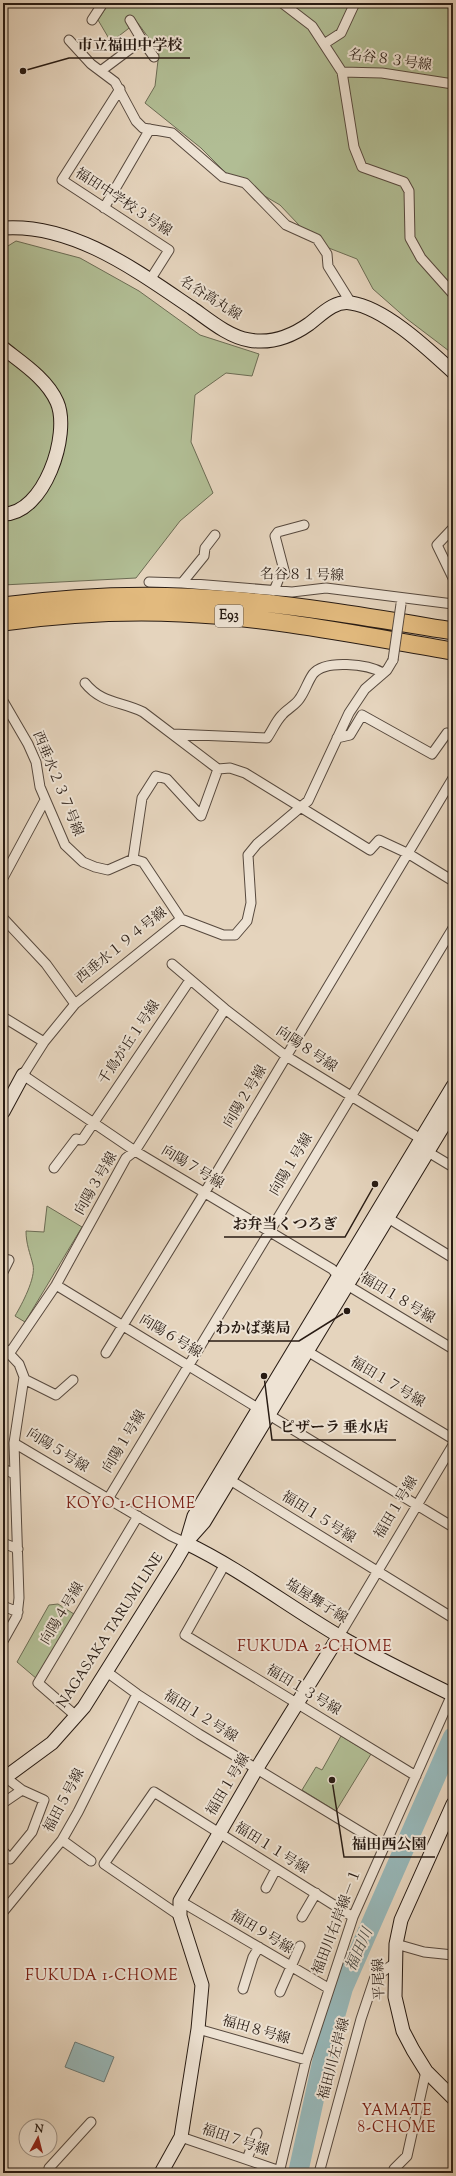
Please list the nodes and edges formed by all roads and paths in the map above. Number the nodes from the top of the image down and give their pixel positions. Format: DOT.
graph roads {
  1 [pos="103,3"];
  2 [pos="282,3"];
  3 [pos="353,3"];
  4 [pos="92,20"];
  5 [pos="130,20"];
  6 [pos="70,40"];
  7 [pos="142,40"];
  8 [pos="324,44"];
  9 [pos="154,57"];
  10 [pos="102,70"];
  11 [pos="342,72"];
  12 [pos="453,84"];
  13 [pos="120,89"];
  14 [pos="150,129"];
  15 [pos="104,208"];
  16 [pos="3,228"];
  17 [pos="150,280"];
  18 [pos="453,294"];
  19 [pos="351,303"];
  20 [pos="3,348"];
  21 [pos="453,372"];
  22 [pos="3,514"];
  23 [pos="304,525"];
  24 [pos="453,528"];
  25 [pos="215,535"];
  26 [pos="453,578"];
  27 [pos="149,582"];
  28 [pos="182,583"];
  29 [pos="274,590"];
  30 [pos="402,601"];
  31 [pos="453,604"];
  32 [pos="3,606"];
  33 [pos="3,622"];
  34 [pos="453,631"];
  35 [pos="453,651"];
  36 [pos="383,674"];
  37 [pos="85,683"];
  38 [pos="3,701"];
  39 [pos="447,733"];
  40 [pos="174,734"];
  41 [pos="337,738"];
  42 [pos="218,769"];
  43 [pos="453,778"];
  44 [pos="45,800"];
  45 [pos="301,807"];
  46 [pos="408,854"];
  47 [pos="133,859"];
  48 [pos="3,878"];
  49 [pos="453,881"];
  50 [pos="3,918"];
  51 [pos="181,919"];
  52 [pos="453,928"];
  53 [pos="172,964"];
  54 [pos="190,980"];
  55 [pos="75,1004"];
  56 [pos="225,1009"];
  57 [pos="3,1017"];
  58 [pos="44,1042"];
  59 [pos="286,1056"];
  60 [pos="23,1075"];
  61 [pos="453,1086"];
  62 [pos="350,1096"];
  63 [pos="453,1110"];
  64 [pos="3,1112"];
  65 [pos="93,1122"];
  66 [pos="421,1139"];
  67 [pos="135,1151"];
  68 [pos="428,1152"];
  69 [pos="453,1167"];
  70 [pos="54,1168"];
  71 [pos="205,1192"];
  72 [pos="388,1218"];
  73 [pos="269,1231"];
  74 [pos="453,1258"];
  75 [pos="6,1259"];
  76 [pos="3,1272"];
  77 [pos="339,1274"];
  78 [pos="56,1284"];
  79 [pos="347,1285"];
  80 [pos="122,1325"];
  81 [pos="453,1349"];
  82 [pos="6,1351"];
  83 [pos="308,1351"];
  84 [pos="106,1353"];
  85 [pos="189,1365"];
  86 [pos="24,1379"];
  87 [pos="73,1380"];
  88 [pos="264,1412"];
  89 [pos="453,1439"];
  90 [pos="14,1443"];
  91 [pos="453,1445"];
  92 [pos="3,1469"];
  93 [pos="15,1474"];
  94 [pos="230,1480"];
  95 [pos="108,1499"];
  96 [pos="417,1504"];
  97 [pos="138,1516"];
  98 [pos="453,1527"];
  99 [pos="3,1543"];
  100 [pos="186,1543"];
  101 [pos="18,1549"];
  102 [pos="225,1564"];
  103 [pos="378,1571"];
  104 [pos="3,1606"];
  105 [pos="18,1612"];
  106 [pos="453,1618"];
  107 [pos="339,1636"];
  108 [pos="3,1641"];
  109 [pos="107,1672"];
  110 [pos="137,1694"];
  111 [pos="453,1694"];
  112 [pos="297,1704"];
  113 [pos="76,1716"];
  114 [pos="257,1768"];
  115 [pos="416,1776"];
  116 [pos="4,1778"];
  117 [pos="22,1790"];
  118 [pos="3,1803"];
  119 [pos="453,1804"];
  120 [pos="219,1833"];
  121 [pos="62,1840"];
  122 [pos="384,1846"];
  123 [pos="3,1851"];
  124 [pos="91,1861"];
  125 [pos="276,1869"];
  126 [pos="266,1888"];
  127 [pos="316,1893"];
  128 [pos="180,1901"];
  129 [pos="3,1912"];
  130 [pos="180,1916"];
  131 [pos="302,1917"];
  132 [pos="353,1917"];
  133 [pos="396,1944"];
  134 [pos="300,1946"];
  135 [pos="259,1947"];
  136 [pos="453,1955"];
  137 [pos="395,1963"];
  138 [pos="290,1966"];
  139 [pos="328,1988"];
  140 [pos="243,1989"];
  141 [pos="280,1992"];
  142 [pos="198,2029"];
  143 [pos="306,2060"];
  144 [pos="426,2071"];
  145 [pos="453,2098"];
  146 [pos="91,2122"];
  147 [pos="257,2133"];
  148 [pos="181,2137"];
  149 [pos="247,2159"];
  150 [pos="279,2172"];
  151 [pos="48,2173"];
  152 [pos="161,2173"];
  153 [pos="319,2173"];
  154 [pos="394,2173"];
  1 -- 4 [label="street"];
  2 -- 8 [label="street, 名谷８３号線"];
  3 -- 8 [label="street"];
  5 -- 7 [label="street"];
  6 -- 10 [label="street"];
  7 -- 9 [label="street"];
  7 -- 10 [label="street"];
  8 -- 11 [label="street, 名谷８３号線"];
  10 -- 13 [label="street"];
  11 -- 12 [label="street, 名谷８３号線"];
  11 -- 18 [label="street"];
  13 -- 14 [label="street"];
  13 -- 15 [label="street, 福田中学校３号線"];
  14 -- 15 [label="street"];
  14 -- 19 [label="street"];
  15 -- 17 [label="street, 福田中学校３号線"];
  16 -- 17 [label="street, 名谷高丸線"];
  17 -- 19 [label="street, 名谷高丸線"];
  19 -- 21 [label="street"];
  20 -- 22 [label="street"];
  23 -- 29 [label="street"];
  24 -- 26 [label="street"];
  25 -- 28 [label="street"];
  27 -- 28 [label="street, 名谷８１号線"];
  28 -- 29 [label="street, 名谷８１号線"];
  29 -- 30 [label="street, 名谷８１号線"];
  30 -- 31 [label="street, 名谷８１号線"];
  30 -- 36 [label="street, 西垂水１９４号線, bridge"];
  32 -- 34 [label="highway, E93"];
  33 -- 35 [label="highway, E93"];
  36 -- 40 [label="street"];
  36 -- 41 [label="street, 西垂水１９４号線"];
  37 -- 40 [label="street"];
  38 -- 44 [label="street, 西垂水２３７号線"];
  39 -- 41 [label="street"];
  40 -- 42 [label="street"];
  41 -- 45 [label="street, 西垂水１９４号線"];
  42 -- 45 [label="street"];
  42 -- 47 [label="street"];
  43 -- 46 [label="street, 向陽２号線"];
  44 -- 47 [label="street, 西垂水２３７号線"];
  44 -- 48 [label="street"];
  45 -- 46 [label="street"];
  45 -- 51 [label="street, 西垂水１９４号線"];
  46 -- 49 [label="street"];
  46 -- 59 [label="street, 向陽２号線"];
  47 -- 51 [label="street"];
  50 -- 55 [label="street"];
  51 -- 55 [label="street, 西垂水１９４号線"];
  52 -- 62 [label="street, 向陽１号線"];
  53 -- 54 [label="street, 向陽８号線"];
  54 -- 56 [label="street, 向陽８号線"];
  54 -- 65 [label="street, 千鳥が丘１号線"];
  55 -- 58 [label="street, 西垂水１９４号線"];
  56 -- 59 [label="street, 向陽８号線"];
  56 -- 67 [label="street, 向陽３号線"];
  57 -- 58 [label="street"];
  58 -- 60 [label="street, 西垂水１９４号線"];
  59 -- 62 [label="street, 向陽８号線"];
  59 -- 71 [label="street, 向陽２号線"];
  60 -- 64 [label="street, 西垂水１９４号線"];
  60 -- 65 [label="street, 向陽７号線"];
  61 -- 66 [label="street, NAGASAKA TARUMI LINE"];
  62 -- 66 [label="street, 向陽８号線"];
  62 -- 73 [label="street, 向陽１号線"];
  63 -- 68 [label="street, NAGASAKA TARUMI LINE"];
  65 -- 67 [label="street, 向陽７号線"];
  65 -- 70 [label="street, 千鳥が丘１号線"];
  66 -- 68 [label="street"];
  66 -- 77 [label="street, NAGASAKA TARUMI LINE"];
  67 -- 71 [label="street, 向陽７号線"];
  67 -- 78 [label="street, 向陽３号線"];
  68 -- 69 [label="street"];
  68 -- 72 [label="street, NAGASAKA TARUMI LINE"];
  71 -- 73 [label="street, 向陽７号線"];
  71 -- 80 [label="street, 向陽２号線"];
  72 -- 74 [label="street"];
  72 -- 79 [label="street, NAGASAKA TARUMI LINE"];
  73 -- 77 [label="street, 向陽７号線"];
  73 -- 85 [label="street, 向陽１号線"];
  75 -- 76 [label="street"];
  77 -- 79 [label="street, 向陽７号線"];
  77 -- 88 [label="street, NAGASAKA TARUMI LINE"];
  78 -- 80 [label="street, 向陽６号線"];
  78 -- 82 [label="street, 向陽３号線"];
  79 -- 81 [label="street, 福田１８号線"];
  79 -- 83 [label="street, NAGASAKA TARUMI LINE"];
  80 -- 84 [label="street, 向陽２号線"];
  80 -- 85 [label="street, 向陽６号線"];
  82 -- 86 [label="street"];
  83 -- 88 [label="street, NAGASAKA TARUMI LINE"];
  83 -- 89 [label="street, 福田１７号線"];
  85 -- 88 [label="street, 向陽６号線"];
  85 -- 95 [label="street, 向陽１号線"];
  86 -- 87 [label="street"];
  86 -- 90 [label="street, 向陽５号線"];
  88 -- 94 [label="street, NAGASAKA TARUMI LINE"];
  88 -- 96 [label="street, 向陽６号線"];
  88 -- 100 [label="street, NAGASAKA TARUMI LINE"];
  90 -- 93 [label="street"];
  90 -- 95 [label="street, 向陽５号線"];
  91 -- 96 [label="street, 福田１号線"];
  92 -- 93 [label="street"];
  93 -- 101 [label="street"];
  94 -- 100 [label="street, NAGASAKA TARUMI LINE"];
  94 -- 103 [label="street, 福田１５号線"];
  95 -- 97 [label="street, 向陽５号線"];
  96 -- 98 [label="street, 向陽６号線"];
  96 -- 103 [label="street, 福田１号線"];
  97 -- 100 [label="street, 向陽５号線"];
  97 -- 113 [label="street, 向陽４号線"];
  99 -- 101 [label="street"];
  100 -- 102 [label="street, 塩屋舞子線"];
  100 -- 109 [label="street, NAGASAKA TARUMI LINE"];
  101 -- 105 [label="street"];
  102 -- 107 [label="street, 塩屋舞子線"];
  102 -- 112 [label="street, 福田１３号線"];
  103 -- 106 [label="street, 福田１５号線"];
  103 -- 107 [label="street, 福田１号線"];
  104 -- 105 [label="street"];
  105 -- 108 [label="street"];
  107 -- 111 [label="street, 塩屋舞子線"];
  107 -- 112 [label="street, 福田１号線"];
  109 -- 110 [label="street, 福田１２号線"];
  109 -- 113 [label="street, NAGASAKA TARUMI LINE"];
  110 -- 114 [label="street, 福田１２号線"];
  110 -- 121 [label="street, 福田５号線"];
  111 -- 115 [label="street, 福田川右岸線－１"];
  112 -- 114 [label="street, 福田１号線"];
  112 -- 115 [label="street, 福田１３号線"];
  113 -- 116 [label="street, NAGASAKA TARUMI LINE"];
  114 -- 120 [label="street, 福田１号線"];
  114 -- 122 [label="street, 福田１２号線"];
  115 -- 122 [label="street, 福田川右岸線－１"];
  116 -- 117 [label="street"];
  117 -- 118 [label="street"];
  117 -- 123 [label="street"];
  119 -- 133 [label="street, 平尾線"];
  120 -- 125 [label="street, 福田１１号線"];
  120 -- 128 [label="street, 福田１号線"];
  120 -- 130 [label="street, 福田１１号線"];
  121 -- 124 [label="street"];
  121 -- 129 [label="street, 福田５号線"];
  122 -- 132 [label="street, 福田川右岸線－１"];
  125 -- 126 [label="street"];
  125 -- 127 [label="street, 福田１１号線"];
  127 -- 131 [label="street"];
  127 -- 132 [label="street, 福田１１号線"];
  128 -- 130 [label="street, 福田１号線"];
  128 -- 135 [label="street, 福田９号線"];
  130 -- 142 [label="street, 福田１号線"];
  132 -- 139 [label="street, 福田川右岸線－１"];
  133 -- 136 [label="street"];
  133 -- 137 [label="street, 平尾線"];
  134 -- 138 [label="street"];
  135 -- 138 [label="street, 福田９号線"];
  135 -- 140 [label="street"];
  137 -- 144 [label="street, 平尾線"];
  137 -- 153 [label="street, 福田川左岸線"];
  138 -- 139 [label="street, 福田９号線"];
  138 -- 141 [label="street"];
  139 -- 143 [label="street, 福田川右岸線－１"];
  142 -- 143 [label="street, 福田８号線"];
  142 -- 148 [label="street, 福田１号線"];
  143 -- 150 [label="street, 福田川右岸線－１"];
  144 -- 145 [label="street, 平尾線"];
  144 -- 154 [label="street"];
  146 -- 151 [label="street"];
  147 -- 149 [label="street"];
  148 -- 149 [label="street, 福田７号線"];
  148 -- 152 [label="street, 福田１号線"];
  149 -- 150 [label="street, 福田７号線"];
}
